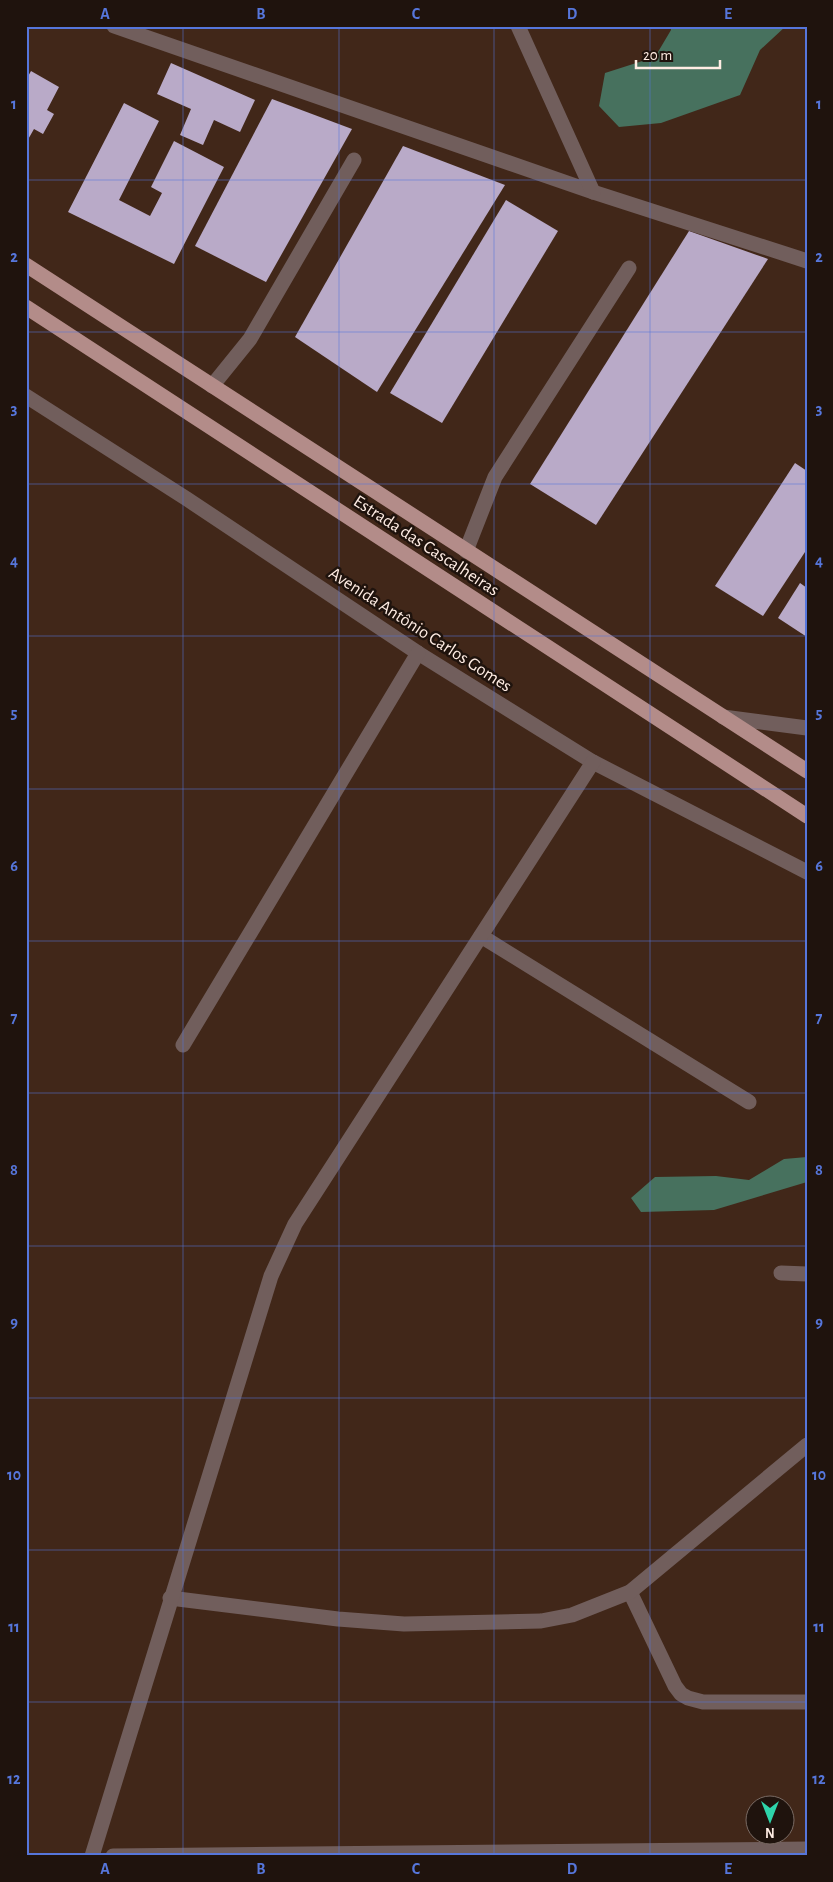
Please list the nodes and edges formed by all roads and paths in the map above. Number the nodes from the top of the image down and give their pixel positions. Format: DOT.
graph roads {
  1 [pos="114,26"];
  2 [pos="518,26"];
  3 [pos="354,160"];
  4 [pos="593,192"];
  5 [pos="807,261"];
  6 [pos="26,265"];
  7 [pos="629,268"];
  8 [pos="26,306"];
  9 [pos="212,386"];
  10 [pos="28,400"];
  11 [pos="466,551"];
  12 [pos="418,653"];
  13 [pos="723,717"];
  14 [pos="807,728"];
  15 [pos="593,762"];
  16 [pos="807,771"];
  17 [pos="807,816"];
  18 [pos="807,872"];
  19 [pos="481,936"];
  20 [pos="183,1045"];
  21 [pos="749,1102"];
  22 [pos="781,1273"];
  23 [pos="807,1274"];
  24 [pos="807,1445"];
  25 [pos="630,1592"];
  26 [pos="170,1598"];
  27 [pos="807,1702"];
  28 [pos="807,1849"];
  29 [pos="698,1853"];
  30 [pos="92,1856"];
  31 [pos="113,1856"];
  1 -- 4 [label="street"];
  2 -- 4 [label="street"];
  3 -- 9 [label="street"];
  4 -- 5 [label="street"];
  6 -- 9 [label="main road, Estrada das Cascalheiras"];
  7 -- 11 [label="street"];
  8 -- 17 [label="main road, Estrada das Cascalheiras"];
  9 -- 11 [label="main road, Estrada das Cascalheiras"];
  10 -- 12 [label="street, Avenida Antônio Carlos Gomes"];
  11 -- 13 [label="main road, Estrada das Cascalheiras"];
  12 -- 15 [label="street, Avenida Antônio Carlos Gomes"];
  12 -- 20 [label="street"];
  13 -- 14 [label="street"];
  13 -- 16 [label="main road, Estrada das Cascalheiras"];
  15 -- 18 [label="street, Avenida Antônio Carlos Gomes"];
  15 -- 19 [label="street"];
  19 -- 21 [label="street"];
  19 -- 26 [label="street"];
  22 -- 23 [label="street"];
  24 -- 25 [label="street"];
  25 -- 26 [label="street"];
  25 -- 27 [label="street"];
  26 -- 30 [label="street"];
  28 -- 29 [label="street"];
  29 -- 31 [label="street"];
}
